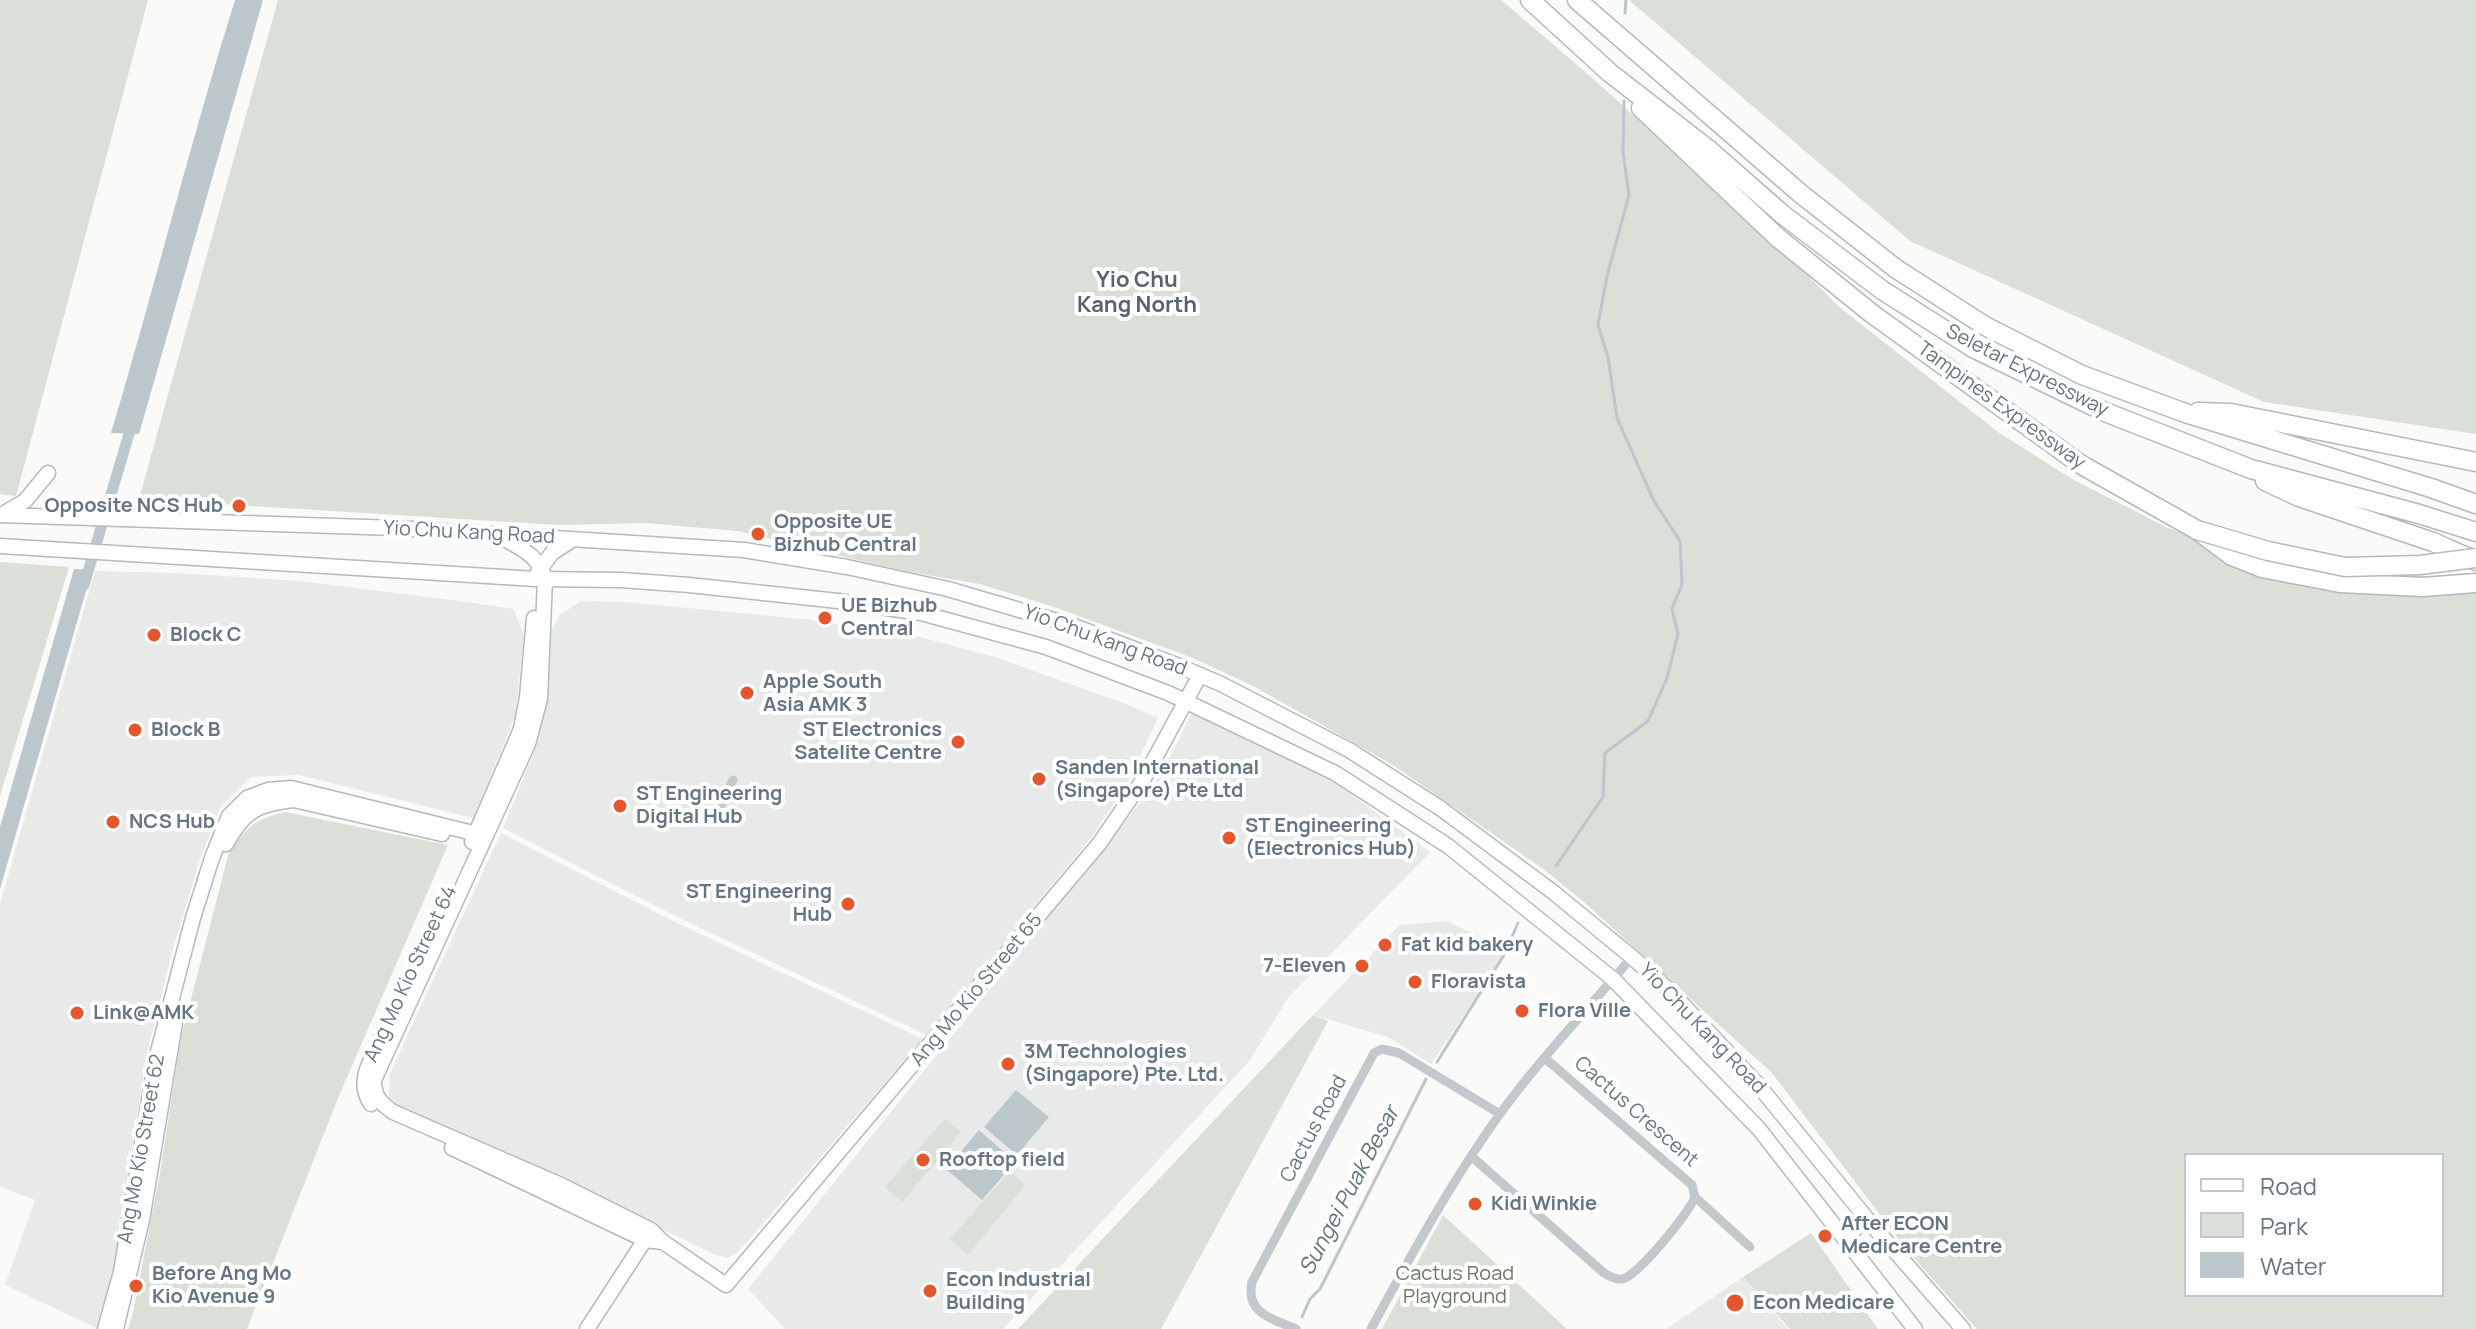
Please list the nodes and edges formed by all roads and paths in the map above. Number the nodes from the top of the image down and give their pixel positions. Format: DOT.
graph roads {
  1 [pos="1530,0"];
  2 [pos="1577,0"];
  3 [pos="1610,73"];
  4 [pos="2188,414"];
  5 [pos="2476,462"];
  6 [pos="2251,469"];
  7 [pos="48,473"];
  8 [pos="2476,504"];
  9 [pos="0,515"];
  10 [pos="2197,530"];
  11 [pos="2476,532"];
  12 [pos="494,534"];
  13 [pos="572,539"];
  14 [pos="0,546"];
  15 [pos="2476,560"];
  16 [pos="541,575"];
  17 [pos="2476,583"];
  18 [pos="1200,675"];
  19 [pos="1186,701"];
  20 [pos="733,780"];
  21 [pos="722,804"];
  22 [pos="479,838"];
  23 [pos="1632,957"];
  24 [pos="1613,979"];
  25 [pos="1546,1059"];
  26 [pos="1500,1114"];
  27 [pos="1471,1156"];
  28 [pos="1695,1197"];
  29 [pos="1872,1225"];
  30 [pos="648,1235"];
  31 [pos="1750,1247"];
  32 [pos="1854,1250"];
  33 [pos="726,1285"];
  34 [pos="1910,1327"];
  35 [pos="105,1329"];
  36 [pos="116,1329"];
  37 [pos="587,1329"];
  38 [pos="1296,1329"];
  39 [pos="1371,1329"];
  40 [pos="1963,1329"];
  1 -- 3 [label="highway, Seletar Expressway"];
  2 -- 4 [label="highway, Seletar Expressway"];
  3 -- 6 [label="highway, Seletar Expressway"];
  3 -- 10 [label="highway, Tampines Expressway"];
  4 -- 5 [label="highway"];
  4 -- 8 [label="highway, Seletar Expressway"];
  6 -- 11 [label="highway, Seletar Expressway"];
  6 -- 15 [label="highway"];
  7 -- 9 [label="main road"];
  9 -- 12 [label="main road, Yio Chu Kang Road"];
  10 -- 15 [label="highway, Tampines Expressway, bridge"];
  10 -- 17 [label="highway"];
  12 -- 13 [label="main road, Yio Chu Kang Road"];
  12 -- 16 [label="main road"];
  13 -- 16 [label="main road"];
  13 -- 18 [label="main road, Yio Chu Kang Road"];
  14 -- 16 [label="main road, Yio Chu Kang Road"];
  16 -- 19 [label="main road, Yio Chu Kang Road"];
  16 -- 22 [label="main road, Ang Mo Kio Street 64"];
  18 -- 19 [label="main road, Ang Mo Kio Street 65"];
  18 -- 23 [label="main road, Yio Chu Kang Road"];
  19 -- 24 [label="main road, Yio Chu Kang Road"];
  19 -- 33 [label="main road, Ang Mo Kio Street 65"];
  20 -- 21 [label="street"];
  22 -- 30 [label="main road, Ang Mo Kio Street 64"];
  22 -- 35 [label="main road, Ang Mo Kio Street 62"];
  22 -- 36 [label="main road, Ang Mo Kio Street 62"];
  23 -- 24 [label="street"];
  23 -- 29 [label="main road, Yio Chu Kang Road"];
  24 -- 25 [label="street"];
  24 -- 32 [label="main road, Yio Chu Kang Road"];
  25 -- 26 [label="street"];
  25 -- 28 [label="street, Cactus Crescent"];
  26 -- 27 [label="street"];
  26 -- 38 [label="street, Cactus Road"];
  27 -- 28 [label="street, Cactus Crescent"];
  27 -- 39 [label="street"];
  28 -- 31 [label="street, Cactus Crescent"];
  29 -- 32 [label="main road"];
  29 -- 40 [label="main road, Yio Chu Kang Road"];
  30 -- 33 [label="main road, Ang Mo Kio Street 64"];
  30 -- 37 [label="main road"];
  32 -- 34 [label="main road, Yio Chu Kang Road"];
}
